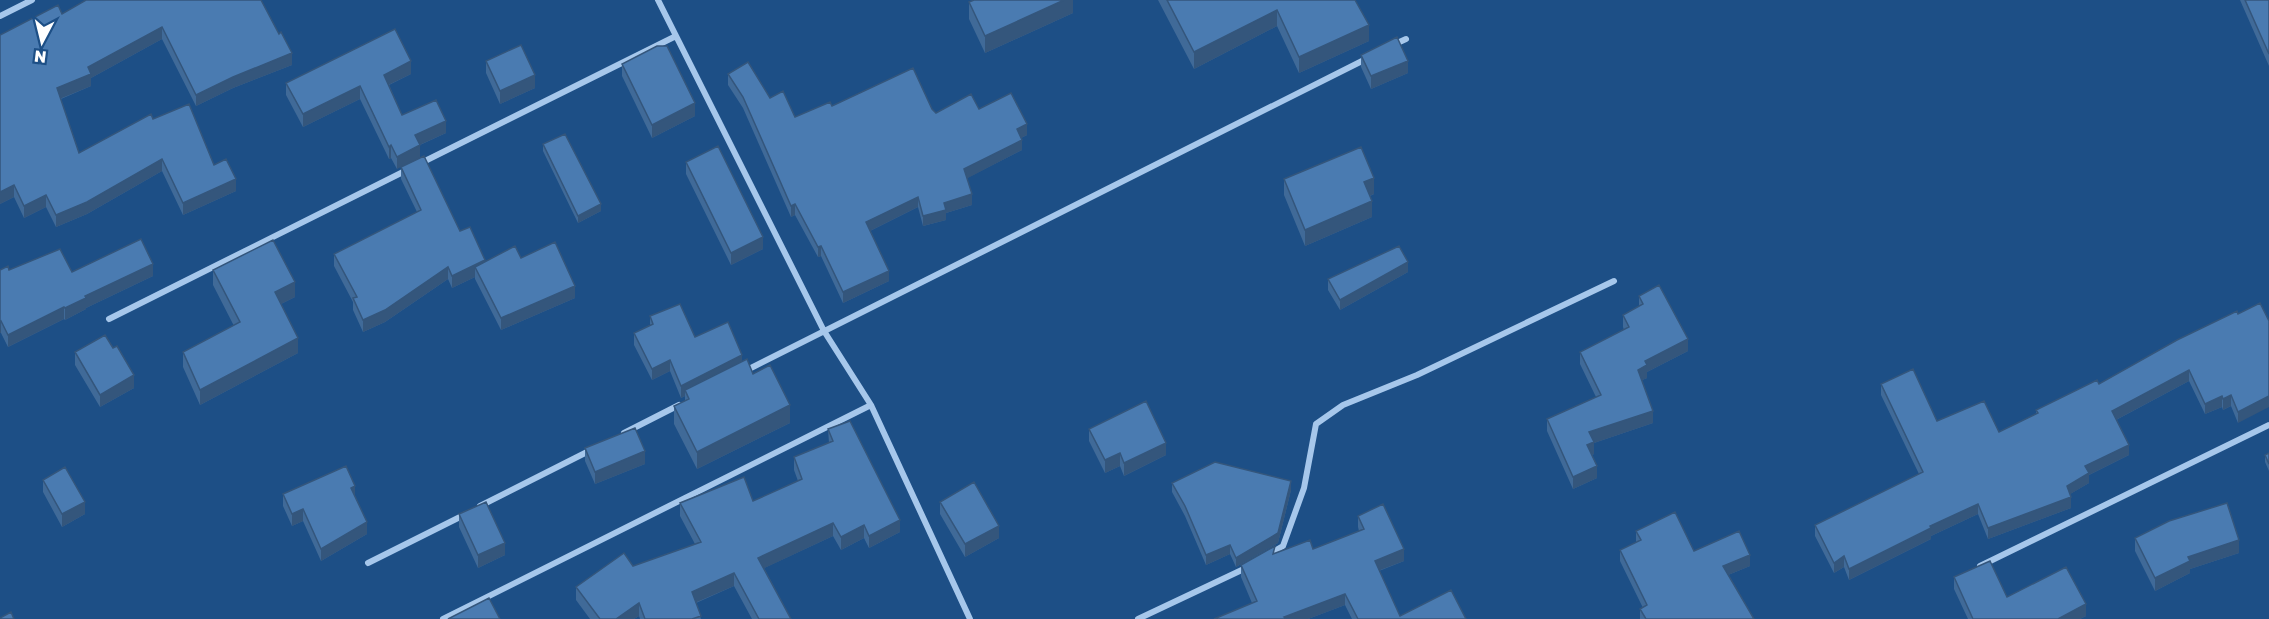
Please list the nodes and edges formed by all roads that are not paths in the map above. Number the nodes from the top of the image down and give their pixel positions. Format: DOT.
graph roads {
  1 [pos="32,0"];
  2 [pos="658,0"];
  3 [pos="0,16"];
  4 [pos="676,36"];
  5 [pos="1406,39"];
  6 [pos="1385,49"];
  7 [pos="1374,54"];
  8 [pos="1614,280"];
  9 [pos="109,319"];
  10 [pos="824,331"];
  11 [pos="739,374"];
  12 [pos="686,401"];
  13 [pos="871,405"];
  14 [pos="2269,425"];
  15 [pos="612,439"];
  16 [pos="602,444"];
  17 [pos="1257,562"];
  18 [pos="368,563"];
  19 [pos="1980,566"];
  20 [pos="1249,567"];
  21 [pos="443,619"];
  22 [pos="970,619"];
  23 [pos="1138,619"];
  1 -- 3 [label="street"];
  2 -- 4 [label="street"];
  4 -- 9 [label="street"];
  4 -- 10 [label="street"];
  5 -- 6 [label="street"];
  7 -- 10 [label="street"];
  8 -- 17 [label="street"];
  10 -- 11 [label="street"];
  10 -- 13 [label="street"];
  12 -- 15 [label="street"];
  13 -- 21 [label="street"];
  13 -- 22 [label="street"];
  14 -- 19 [label="street"];
  16 -- 18 [label="street"];
  20 -- 23 [label="street"];
}
